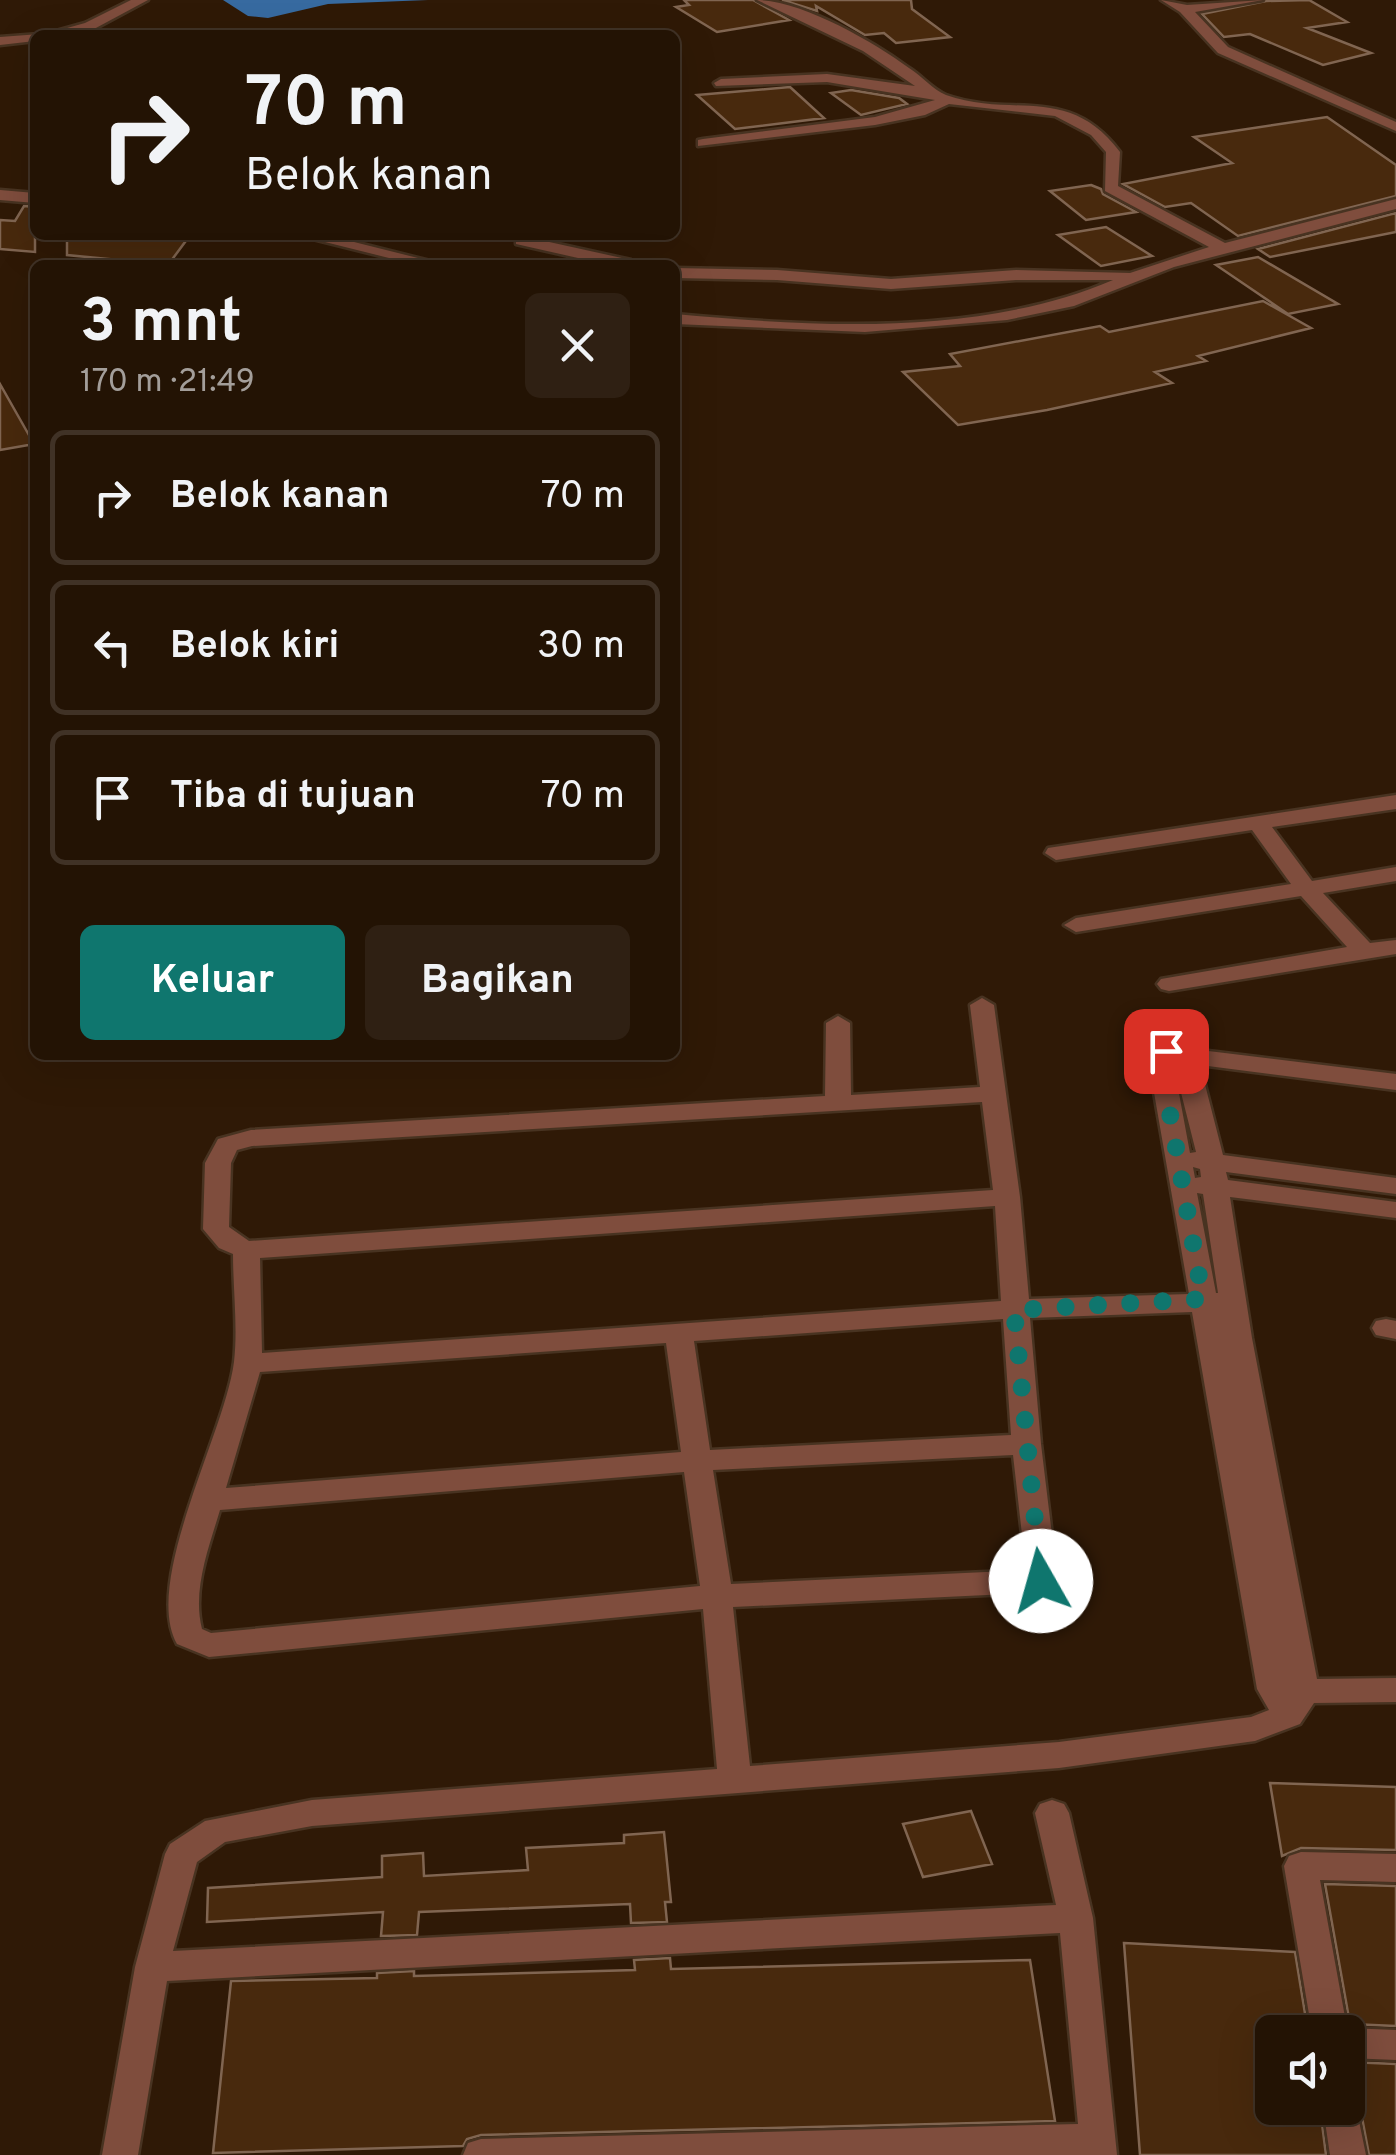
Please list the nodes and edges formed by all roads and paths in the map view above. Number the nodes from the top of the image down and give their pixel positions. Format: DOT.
graph roads {
  1 [pos="140,0"];
  2 [pos="764,0"];
  3 [pos="1168,0"];
  4 [pos="1256,0"];
  5 [pos="1185,9"];
  6 [pos="71,30"];
  7 [pos="30,37"];
  8 [pos="0,40"];
  9 [pos="720,83"];
  10 [pos="931,93"];
  11 [pos="946,100"];
  12 [pos="1396,126"];
  13 [pos="703,142"];
  14 [pos="0,195"];
  15 [pos="30,198"];
  16 [pos="1396,204"];
  17 [pos="328,240"];
  18 [pos="522,241"];
  19 [pos="1224,249"];
  20 [pos="416,260"];
  21 [pos="608,260"];
  22 [pos="680,273"];
  23 [pos="1126,278"];
  24 [pos="680,320"];
  25 [pos="1396,802"];
  26 [pos="1256,821"];
  27 [pos="1056,853"];
  28 [pos="1396,874"];
  29 [pos="1306,887"];
  30 [pos="1076,924"];
  31 [pos="1396,946"];
  32 [pos="1364,951"];
  33 [pos="1170,984"];
  34 [pos="982,1005"];
  35 [pos="838,1023"];
  36 [pos="1186,1058"];
  37 [pos="1396,1082"];
  38 [pos="993,1094"];
  39 [pos="838,1103"];
  40 [pos="1179,1170"];
  41 [pos="1212,1174"];
  42 [pos="1396,1186"];
  43 [pos="1007,1197"];
  44 [pos="1396,1210"];
  45 [pos="246,1250"];
  46 [pos="1203,1299"];
  47 [pos="1235,1301"];
  48 [pos="1014,1310"];
  49 [pos="678,1335"];
  50 [pos="248,1363"];
  51 [pos="1026,1444"];
  52 [pos="698,1461"];
  53 [pos="211,1500"];
  54 [pos="1041,1581"];
  55 [pos="718,1596"];
  56 [pos="1047,1618"];
  57 [pos="1396,1690"];
  58 [pos="1289,1699"];
  59 [pos="736,1782"];
  60 [pos="1052,1813"];
  61 [pos="1396,1868"];
  62 [pos="1076,1918"];
  63 [pos="152,1967"];
  64 [pos="1327,2015"];
  65 [pos="1365,2044"];
  66 [pos="1396,2045"];
  67 [pos="1344,2125"];
  68 [pos="1098,2147"];
  69 [pos="120,2155"];
  70 [pos="481,2155"];
  71 [pos="1348,2155"];
  1 -- 6 [label="street"];
  2 -- 10 [label="street"];
  3 -- 5 [label="street"];
  4 -- 5 [label="street"];
  5 -- 12 [label="street"];
  7 -- 8 [label="street"];
  9 -- 10 [label="street"];
  10 -- 11 [label="street"];
  11 -- 13 [label="street"];
  11 -- 19 [label="street"];
  14 -- 15 [label="street"];
  16 -- 19 [label="street"];
  17 -- 20 [label="street"];
  18 -- 21 [label="street"];
  19 -- 23 [label="street"];
  22 -- 23 [label="street"];
  23 -- 24 [label="street"];
  25 -- 26 [label="street"];
  26 -- 27 [label="street"];
  26 -- 29 [label="street"];
  28 -- 29 [label="street"];
  29 -- 30 [label="street"];
  29 -- 32 [label="street"];
  31 -- 32 [label="street"];
  32 -- 33 [label="street"];
  34 -- 38 [label="street"];
  35 -- 39 [label="street"];
  36 -- 37 [label="street"];
  36 -- 40 [label="street"];
  36 -- 41 [label="street"];
  38 -- 39 [label="street"];
  38 -- 43 [label="street"];
  39 -- 45 [label="street"];
  40 -- 41 [label="street"];
  40 -- 46 [label="street"];
  41 -- 42 [label="street"];
  41 -- 44 [label="street"];
  41 -- 47 [label="street"];
  43 -- 45 [label="street"];
  43 -- 48 [label="street"];
  45 -- 50 [label="street"];
  46 -- 47 [label="street"];
  46 -- 48 [label="street"];
  46 -- 58 [label="street"];
  47 -- 58 [label="street"];
  48 -- 49 [label="street"];
  48 -- 51 [label="street"];
  49 -- 50 [label="street"];
  49 -- 52 [label="street"];
  50 -- 53 [label="street"];
  51 -- 52 [label="street"];
  51 -- 54 [label="street"];
  52 -- 53 [label="street"];
  52 -- 55 [label="street"];
  53 -- 55 [label="street"];
  54 -- 55 [label="street"];
  54 -- 56 [label="street"];
  55 -- 59 [label="street"];
  57 -- 58 [label="street"];
  58 -- 59 [label="street"];
  59 -- 63 [label="street"];
  60 -- 62 [label="street"];
  61 -- 64 [label="street"];
  62 -- 63 [label="street"];
  62 -- 68 [label="street"];
  63 -- 69 [label="street"];
  65 -- 66 [label="street"];
  67 -- 71 [label="street"];
  68 -- 70 [label="street"];
}
